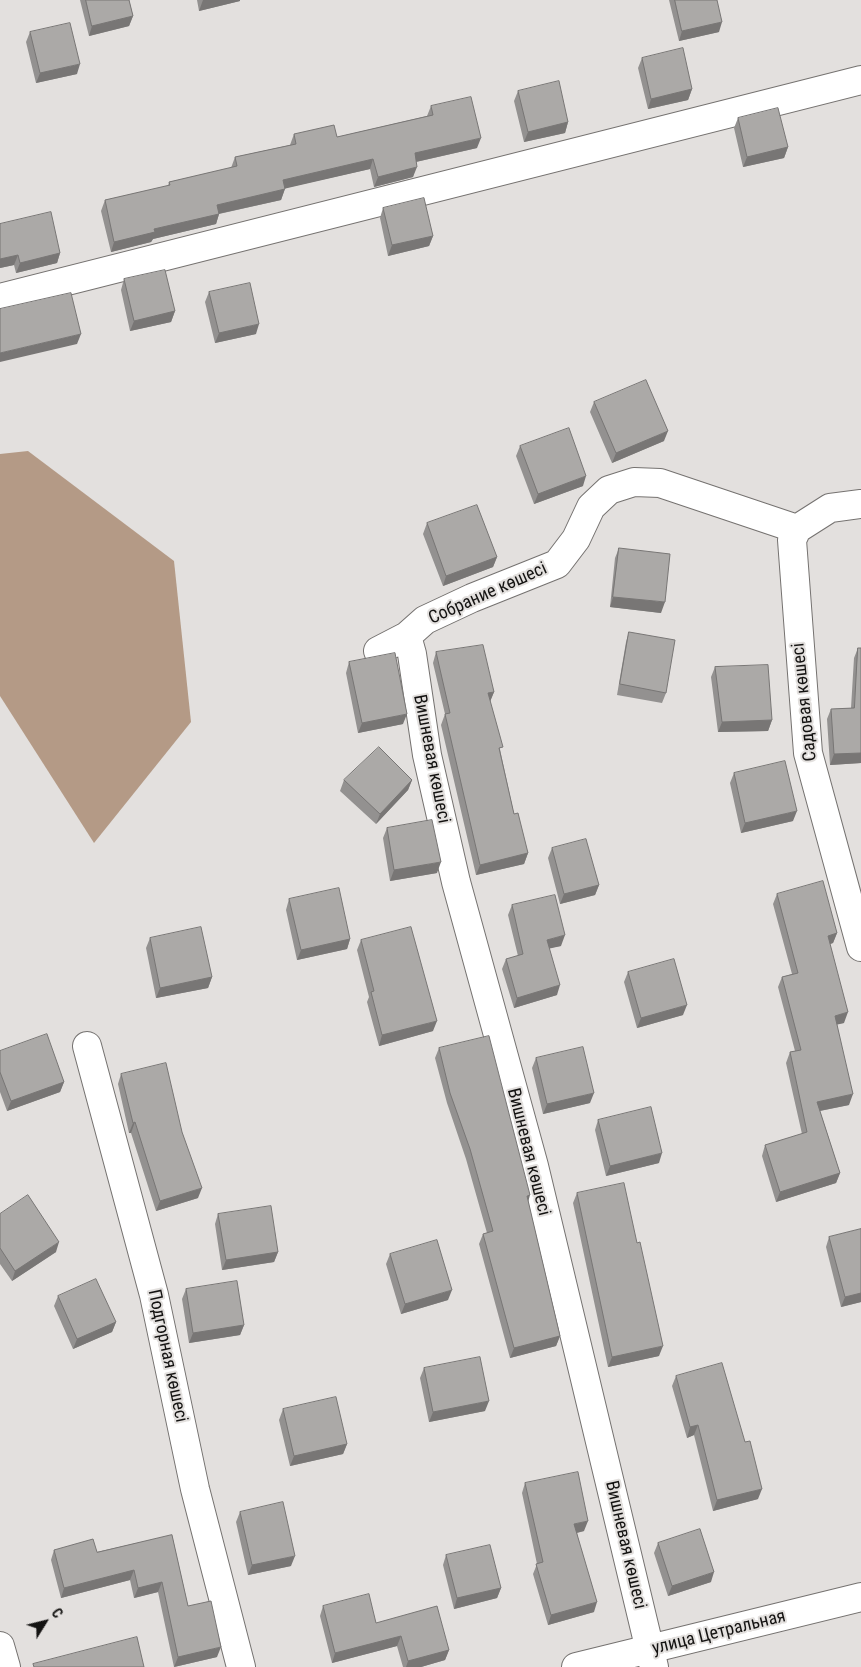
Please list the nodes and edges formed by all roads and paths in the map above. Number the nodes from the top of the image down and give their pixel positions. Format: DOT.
graph roads {
  1 [pos="861,80"];
  2 [pos="0,298"];
  3 [pos="861,483"];
  4 [pos="851,505"];
  5 [pos="795,535"];
  6 [pos="407,636"];
  7 [pos="378,651"];
  8 [pos="861,947"];
  9 [pos="87,1046"];
  10 [pos="861,1597"];
  11 [pos="0,1646"];
  12 [pos="652,1659"];
  13 [pos="6,1667"];
  14 [pos="242,1667"];
  15 [pos="576,1667"];
  1 -- 2 [label="street"];
  3 -- 4 [label="street"];
  4 -- 5 [label="street"];
  5 -- 6 [label="street, Собрание көшесі"];
  5 -- 8 [label="street, Садовая көшесі"];
  6 -- 7 [label="street, Собрание көшесі"];
  6 -- 12 [label="street, Вишневая көшесі"];
  9 -- 14 [label="street, Подгорная көшесі"];
  10 -- 12 [label="street, улица Цетральная"];
  11 -- 13 [label="street"];
  12 -- 15 [label="street, улица Цетральная"];
}
